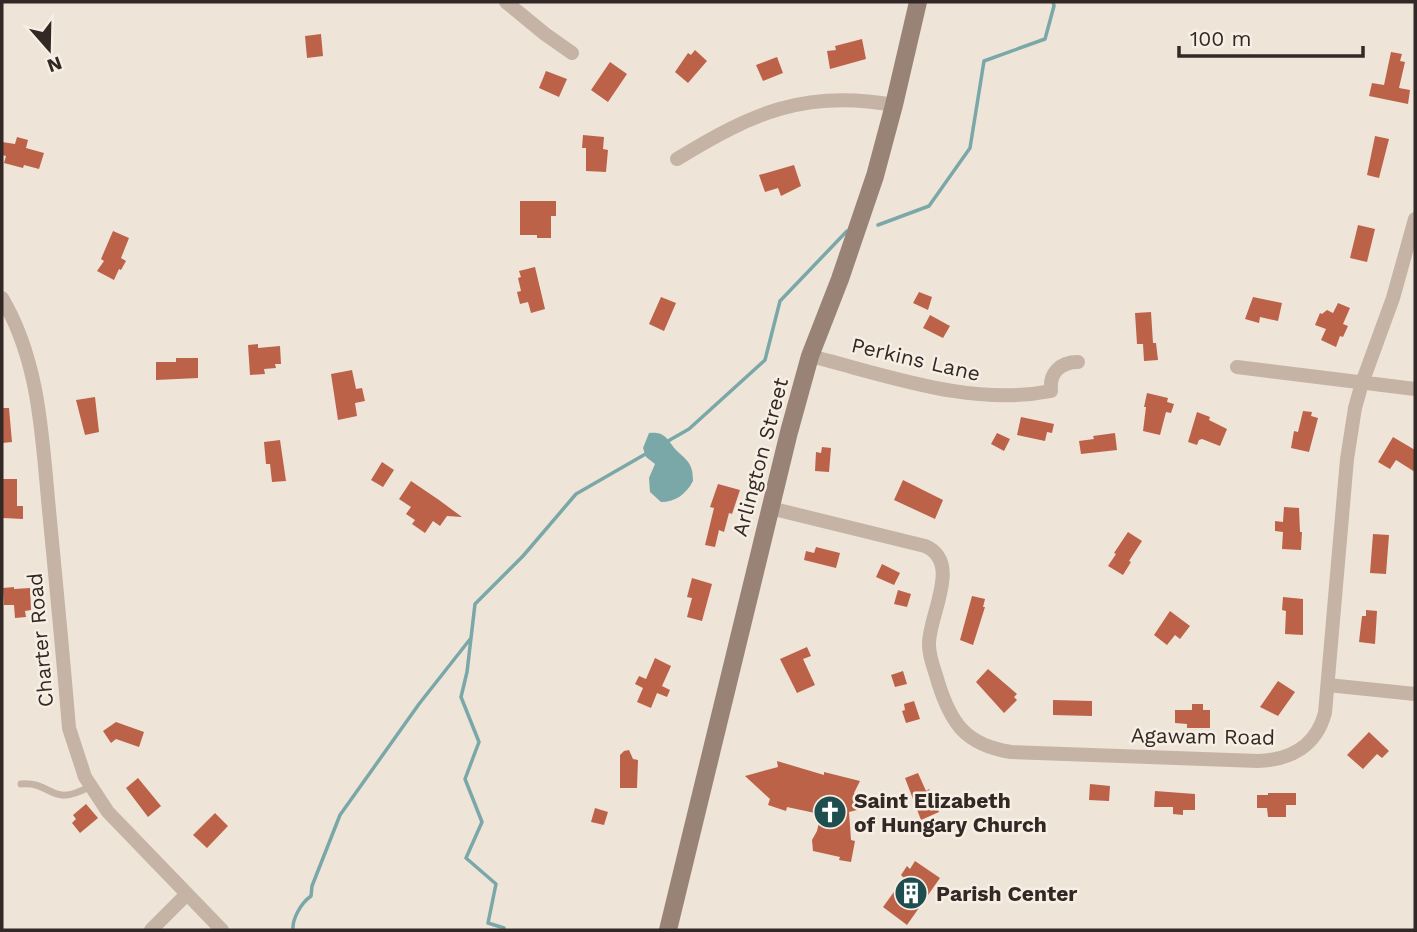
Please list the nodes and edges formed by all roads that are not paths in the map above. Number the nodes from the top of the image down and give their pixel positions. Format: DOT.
graph roads {
  1 [pos="506,2"];
  2 [pos="918,2"];
  3 [pos="572,53"];
  4 [pos="894,105"];
  5 [pos="677,159"];
  6 [pos="1415,219"];
  7 [pos="2,298"];
  8 [pos="810,356"];
  9 [pos="1077,362"];
  10 [pos="1237,368"];
  11 [pos="1362,383"];
  12 [pos="1415,389"];
  13 [pos="770,508"];
  14 [pos="1328,685"];
  15 [pos="1415,694"];
  16 [pos="21,784"];
  17 [pos="91,786"];
  18 [pos="187,894"];
  19 [pos="152,930"];
  20 [pos="222,930"];
  21 [pos="668,930"];
  1 -- 3 [label="street"];
  2 -- 4 [label="street, Arlington Street"];
  4 -- 5 [label="street"];
  4 -- 8 [label="street, Arlington Street"];
  6 -- 11 [label="street, Agawam Road"];
  7 -- 17 [label="street, Charter Road"];
  8 -- 9 [label="street, Perkins Lane"];
  8 -- 13 [label="street, Arlington Street"];
  10 -- 11 [label="street"];
  11 -- 12 [label="street"];
  11 -- 14 [label="street, Agawam Road"];
  13 -- 14 [label="street, Agawam Road"];
  13 -- 21 [label="street, Arlington Street"];
  14 -- 15 [label="street"];
  16 -- 17 [label="lane"];
  17 -- 18 [label="street, Charter Road"];
  18 -- 19 [label="street"];
  18 -- 20 [label="street, Charter Road"];
}
